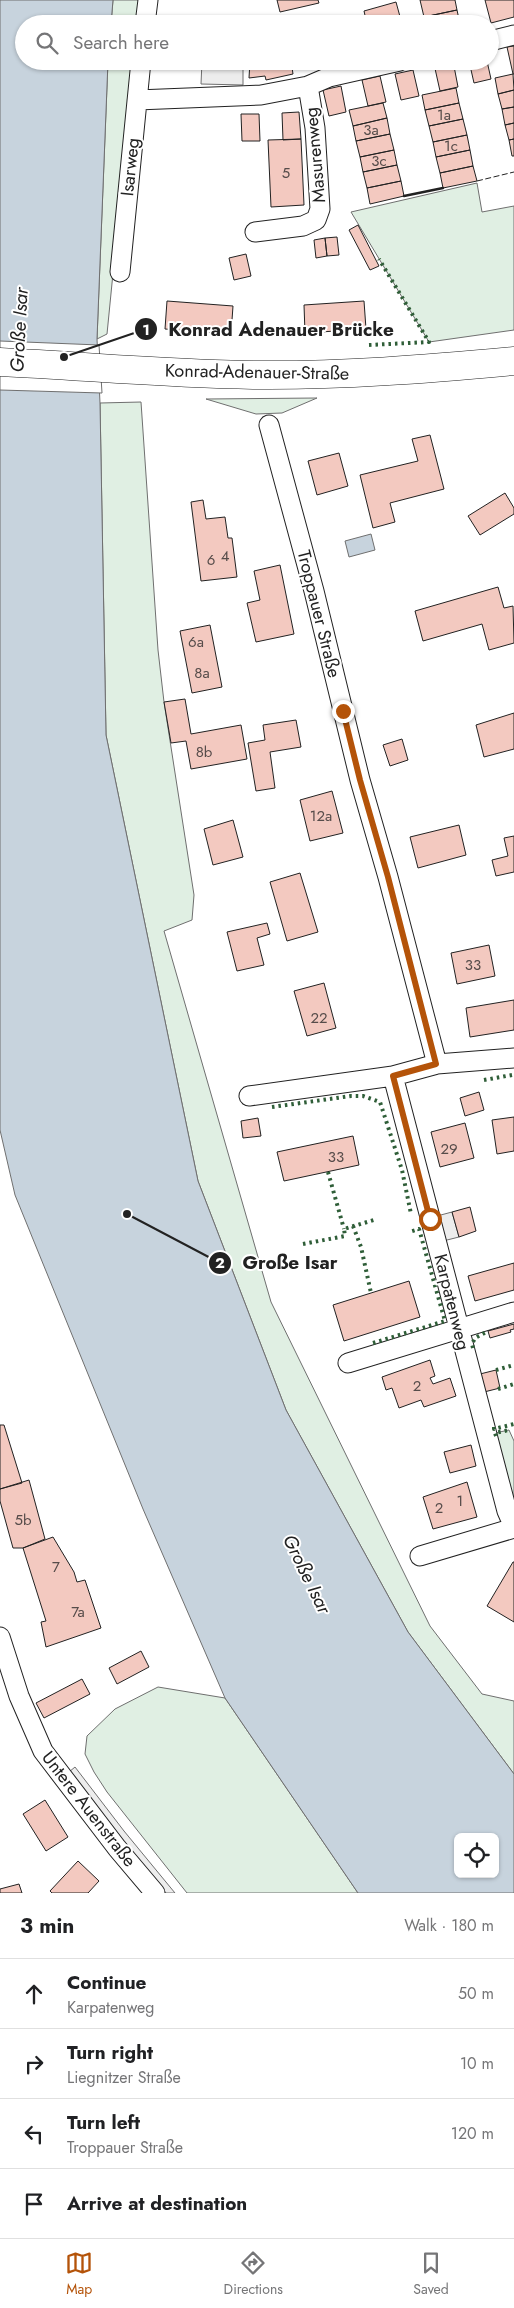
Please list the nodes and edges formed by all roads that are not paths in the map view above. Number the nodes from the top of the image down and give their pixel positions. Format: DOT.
graph roads {
  1 [pos="148,0"];
  2 [pos="147,15"];
  3 [pos="514,35"];
  4 [pos="499,39"];
  5 [pos="140,70"];
  6 [pos="360,70"];
  7 [pos="308,86"];
  8 [pos="137,100"];
  9 [pos="255,232"];
  10 [pos="120,272"];
  11 [pos="514,361"];
  12 [pos="0,362"];
  13 [pos="269,425"];
  14 [pos="514,1058"];
  15 [pos="436,1064"];
  16 [pos="393,1076"];
  17 [pos="249,1096"];
  18 [pos="514,1312"];
  19 [pos="459,1329"];
  20 [pos="348,1363"];
  21 [pos="514,1527"];
  22 [pos="420,1556"];
  23 [pos="0,1637"];
  24 [pos="155,1893"];
  1 -- 2 [label="street"];
  3 -- 4 [label="street"];
  5 -- 8 [label="street, Isarweg"];
  6 -- 7 [label="street, Masurenweg"];
  7 -- 8 [label="street, Masurenweg"];
  7 -- 9 [label="street, Masurenweg"];
  8 -- 10 [label="street, Isarweg"];
  11 -- 12 [label="main road, Konrad-Adenauer-Straße"];
  13 -- 15 [label="street, Troppauer Straße"];
  14 -- 15 [label="street"];
  15 -- 16 [label="street"];
  16 -- 17 [label="street"];
  16 -- 19 [label="street, Karpatenweg"];
  18 -- 19 [label="street"];
  19 -- 20 [label="street"];
  19 -- 21 [label="street, Karpatenweg"];
  21 -- 22 [label="street, Karpatenweg"];
  23 -- 24 [label="street, Untere Auenstraße"];
}
